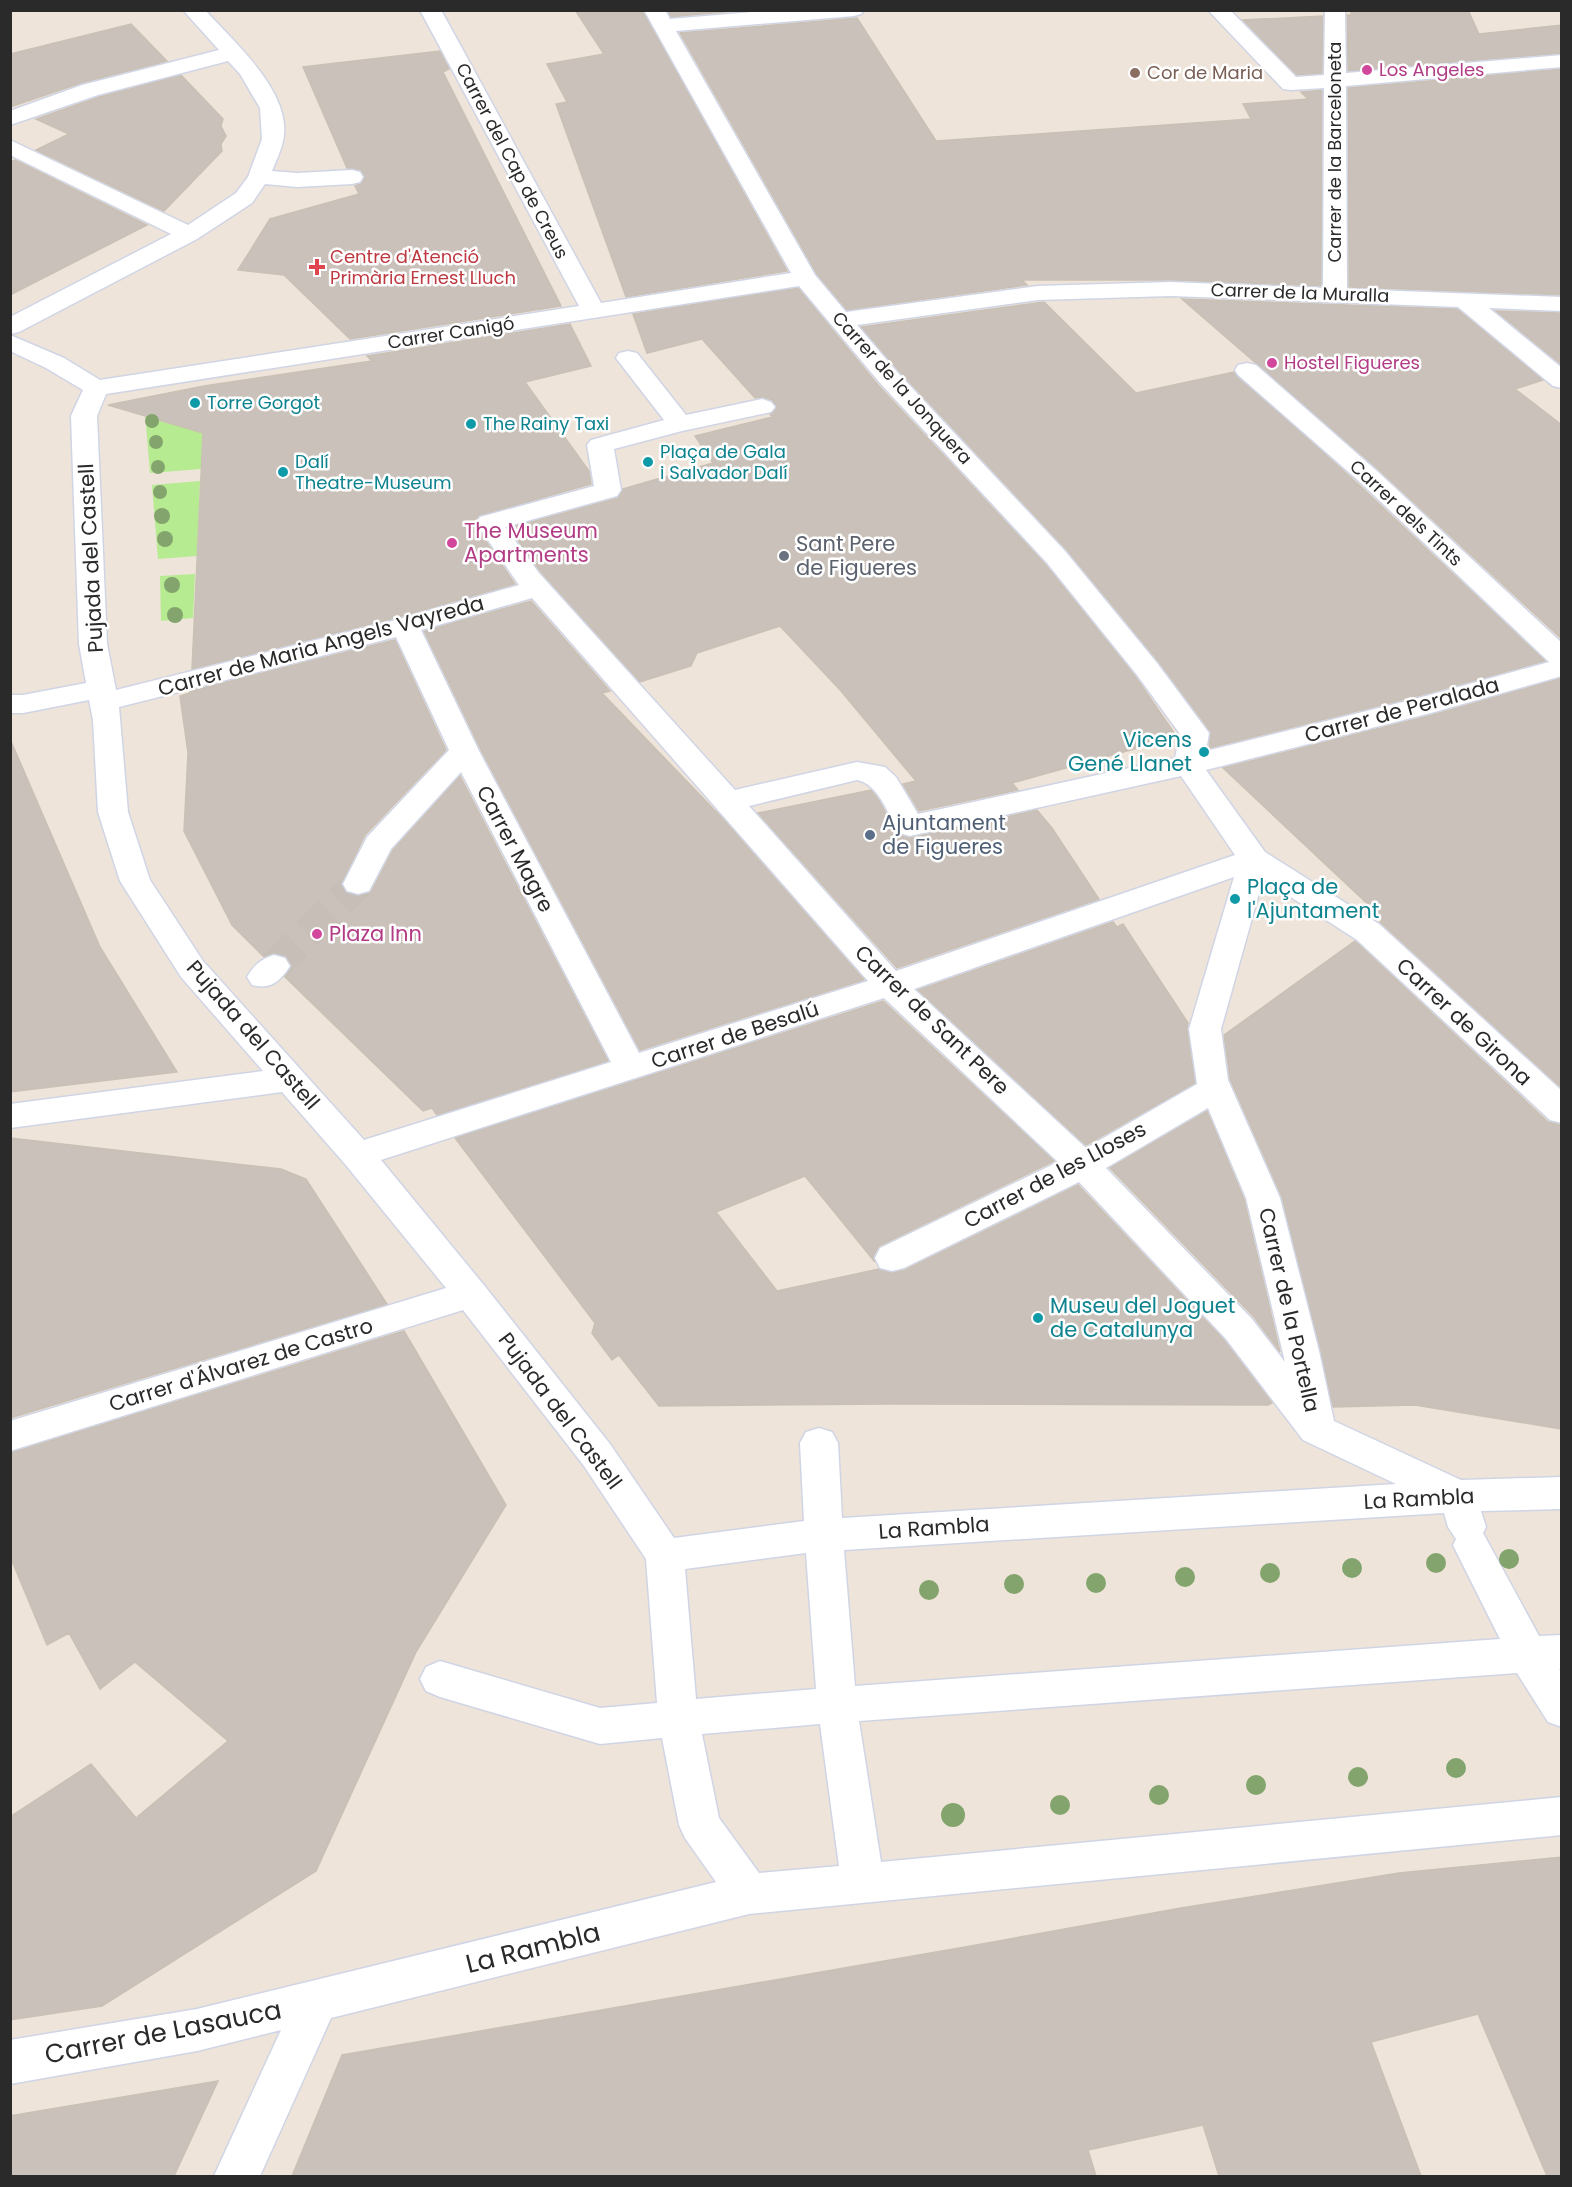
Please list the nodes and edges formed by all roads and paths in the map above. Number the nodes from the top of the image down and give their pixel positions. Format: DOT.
graph roads {
  1 [pos="193,10"];
  2 [pos="430,10"];
  3 [pos="854,10"];
  4 [pos="1218,10"];
  5 [pos="1335,10"];
  6 [pos="798,12"];
  7 [pos="659,18"];
  8 [pos="233,53"];
  9 [pos="1562,61"];
  10 [pos="1334,81"];
  11 [pos="10,119"];
  12 [pos="10,146"];
  13 [pos="259,177"];
  14 [pos="352,177"];
  15 [pos="189,234"];
  16 [pos="805,278"];
  17 [pos="1335,294"];
  18 [pos="1464,300"];
  19 [pos="1562,304"];
  20 [pos="594,312"];
  21 [pos="840,320"];
  22 [pos="10,327"];
  23 [pos="10,342"];
  24 [pos="628,358"];
  25 [pos="10,366"];
  26 [pos="1247,370"];
  27 [pos="1562,381"];
  28 [pos="96,388"];
  29 [pos="762,407"];
  30 [pos="84,416"];
  31 [pos="680,424"];
  32 [pos="533,584"];
  33 [pos="405,626"];
  34 [pos="1562,658"];
  35 [pos="1562,668"];
  36 [pos="103,696"];
  37 [pos="10,704"];
  38 [pos="464,750"];
  39 [pos="1188,765"];
  40 [pos="727,801"];
  41 [pos="1254,859"];
  42 [pos="358,884"];
  43 [pos="890,986"];
  44 [pos="631,1069"];
  45 [pos="292,1079"];
  46 [pos="1214,1084"];
  47 [pos="1560,1108"];
  48 [pos="10,1116"];
  49 [pos="357,1155"];
  50 [pos="1083,1165"];
  51 [pos="892,1258"];
  52 [pos="471,1294"];
  53 [pos="1316,1429"];
  54 [pos="10,1436"];
  55 [pos="819,1443"];
  56 [pos="1562,1494"];
  57 [pos="1465,1523"];
  58 [pos="824,1535"];
  59 [pos="665,1555"];
  60 [pos="1545,1653"];
  61 [pos="440,1679"];
  62 [pos="837,1706"];
  63 [pos="1562,1709"];
  64 [pos="678,1718"];
  65 [pos="1562,1816"];
  66 [pos="863,1884"];
  67 [pos="749,1894"];
  68 [pos="316,2002"];
  69 [pos="10,2062"];
  70 [pos="237,2176"];
  1 -- 8 [label="street"];
  2 -- 20 [label="street, Carrer del Cap de Creus"];
  3 -- 6 [label="street"];
  4 -- 10 [label="street"];
  5 -- 10 [label="street, Carrer de la Barceloneta"];
  6 -- 7 [label="street"];
  7 -- 16 [label="street, Carrer de la Jonquera"];
  8 -- 11 [label="street"];
  8 -- 13 [label="street"];
  9 -- 10 [label="street"];
  10 -- 17 [label="street, Carrer de la Barceloneta"];
  12 -- 15 [label="street"];
  13 -- 14 [label="street"];
  13 -- 15 [label="street"];
  15 -- 22 [label="street"];
  16 -- 20 [label="street, Carrer Canigó"];
  16 -- 21 [label="street, Carrer de la Jonquera"];
  17 -- 18 [label="street, Carrer de la Muralla"];
  17 -- 21 [label="street, Carrer de la Muralla"];
  18 -- 19 [label="street, Carrer de la Muralla"];
  18 -- 27 [label="street"];
  20 -- 28 [label="street, Carrer Canigó"];
  21 -- 39 [label="street, Carrer de la Jonquera"];
  23 -- 28 [label="street"];
  24 -- 31 [label="street"];
  25 -- 30 [label="street"];
  26 -- 34 [label="street, Carrer dels Tints"];
  28 -- 30 [label="street, Pujada del Castell"];
  29 -- 31 [label="street"];
  30 -- 36 [label="street, Pujada del Castell"];
  31 -- 32 [label="street, Carrer de Sant Pere"];
  32 -- 33 [label="street, Carrer de Maria Angels Vayreda"];
  32 -- 40 [label="street, Carrer de Sant Pere"];
  33 -- 36 [label="street, Carrer de Maria Angels Vayreda"];
  33 -- 38 [label="street, Carrer Magre"];
  35 -- 39 [label="street, Carrer de Peralada"];
  36 -- 37 [label="street, Carrer de Maria Angels Vayreda"];
  36 -- 45 [label="street, Pujada del Castell"];
  38 -- 42 [label="street"];
  38 -- 44 [label="street, Carrer Magre"];
  39 -- 40 [label="street"];
  39 -- 41 [label="street"];
  40 -- 43 [label="street, Carrer de Sant Pere"];
  41 -- 43 [label="street, Carrer de Besalú"];
  41 -- 46 [label="street"];
  41 -- 47 [label="street, Carrer de Girona"];
  43 -- 44 [label="street, Carrer de Besalú"];
  43 -- 50 [label="street, Carrer de Sant Pere"];
  44 -- 49 [label="street, Carrer de Besalú"];
  45 -- 48 [label="street"];
  45 -- 49 [label="street, Pujada del Castell"];
  46 -- 50 [label="street, Carrer de les Lloses"];
  46 -- 53 [label="street, Carrer de la Portella"];
  49 -- 52 [label="street, Pujada del Castell"];
  50 -- 51 [label="street, Carrer de les Lloses"];
  50 -- 53 [label="street, Carrer de Sant Pere"];
  52 -- 54 [label="street, Carrer d'Álvarez de Castro"];
  52 -- 59 [label="street, Pujada del Castell"];
  53 -- 57 [label="street, Carrer de la Portella"];
  55 -- 58 [label="street"];
  56 -- 57 [label="street, La Rambla"];
  57 -- 58 [label="street, La Rambla"];
  57 -- 60 [label="street"];
  58 -- 59 [label="street, La Rambla"];
  58 -- 62 [label="street"];
  59 -- 64 [label="street"];
  60 -- 62 [label="street"];
  60 -- 63 [label="street"];
  61 -- 64 [label="street"];
  62 -- 64 [label="street"];
  62 -- 66 [label="street"];
  64 -- 67 [label="street"];
  65 -- 66 [label="street, La Rambla"];
  66 -- 67 [label="street, La Rambla"];
  67 -- 68 [label="street, La Rambla"];
  68 -- 69 [label="street, Carrer de Lasauca"];
  68 -- 70 [label="street"];
}
